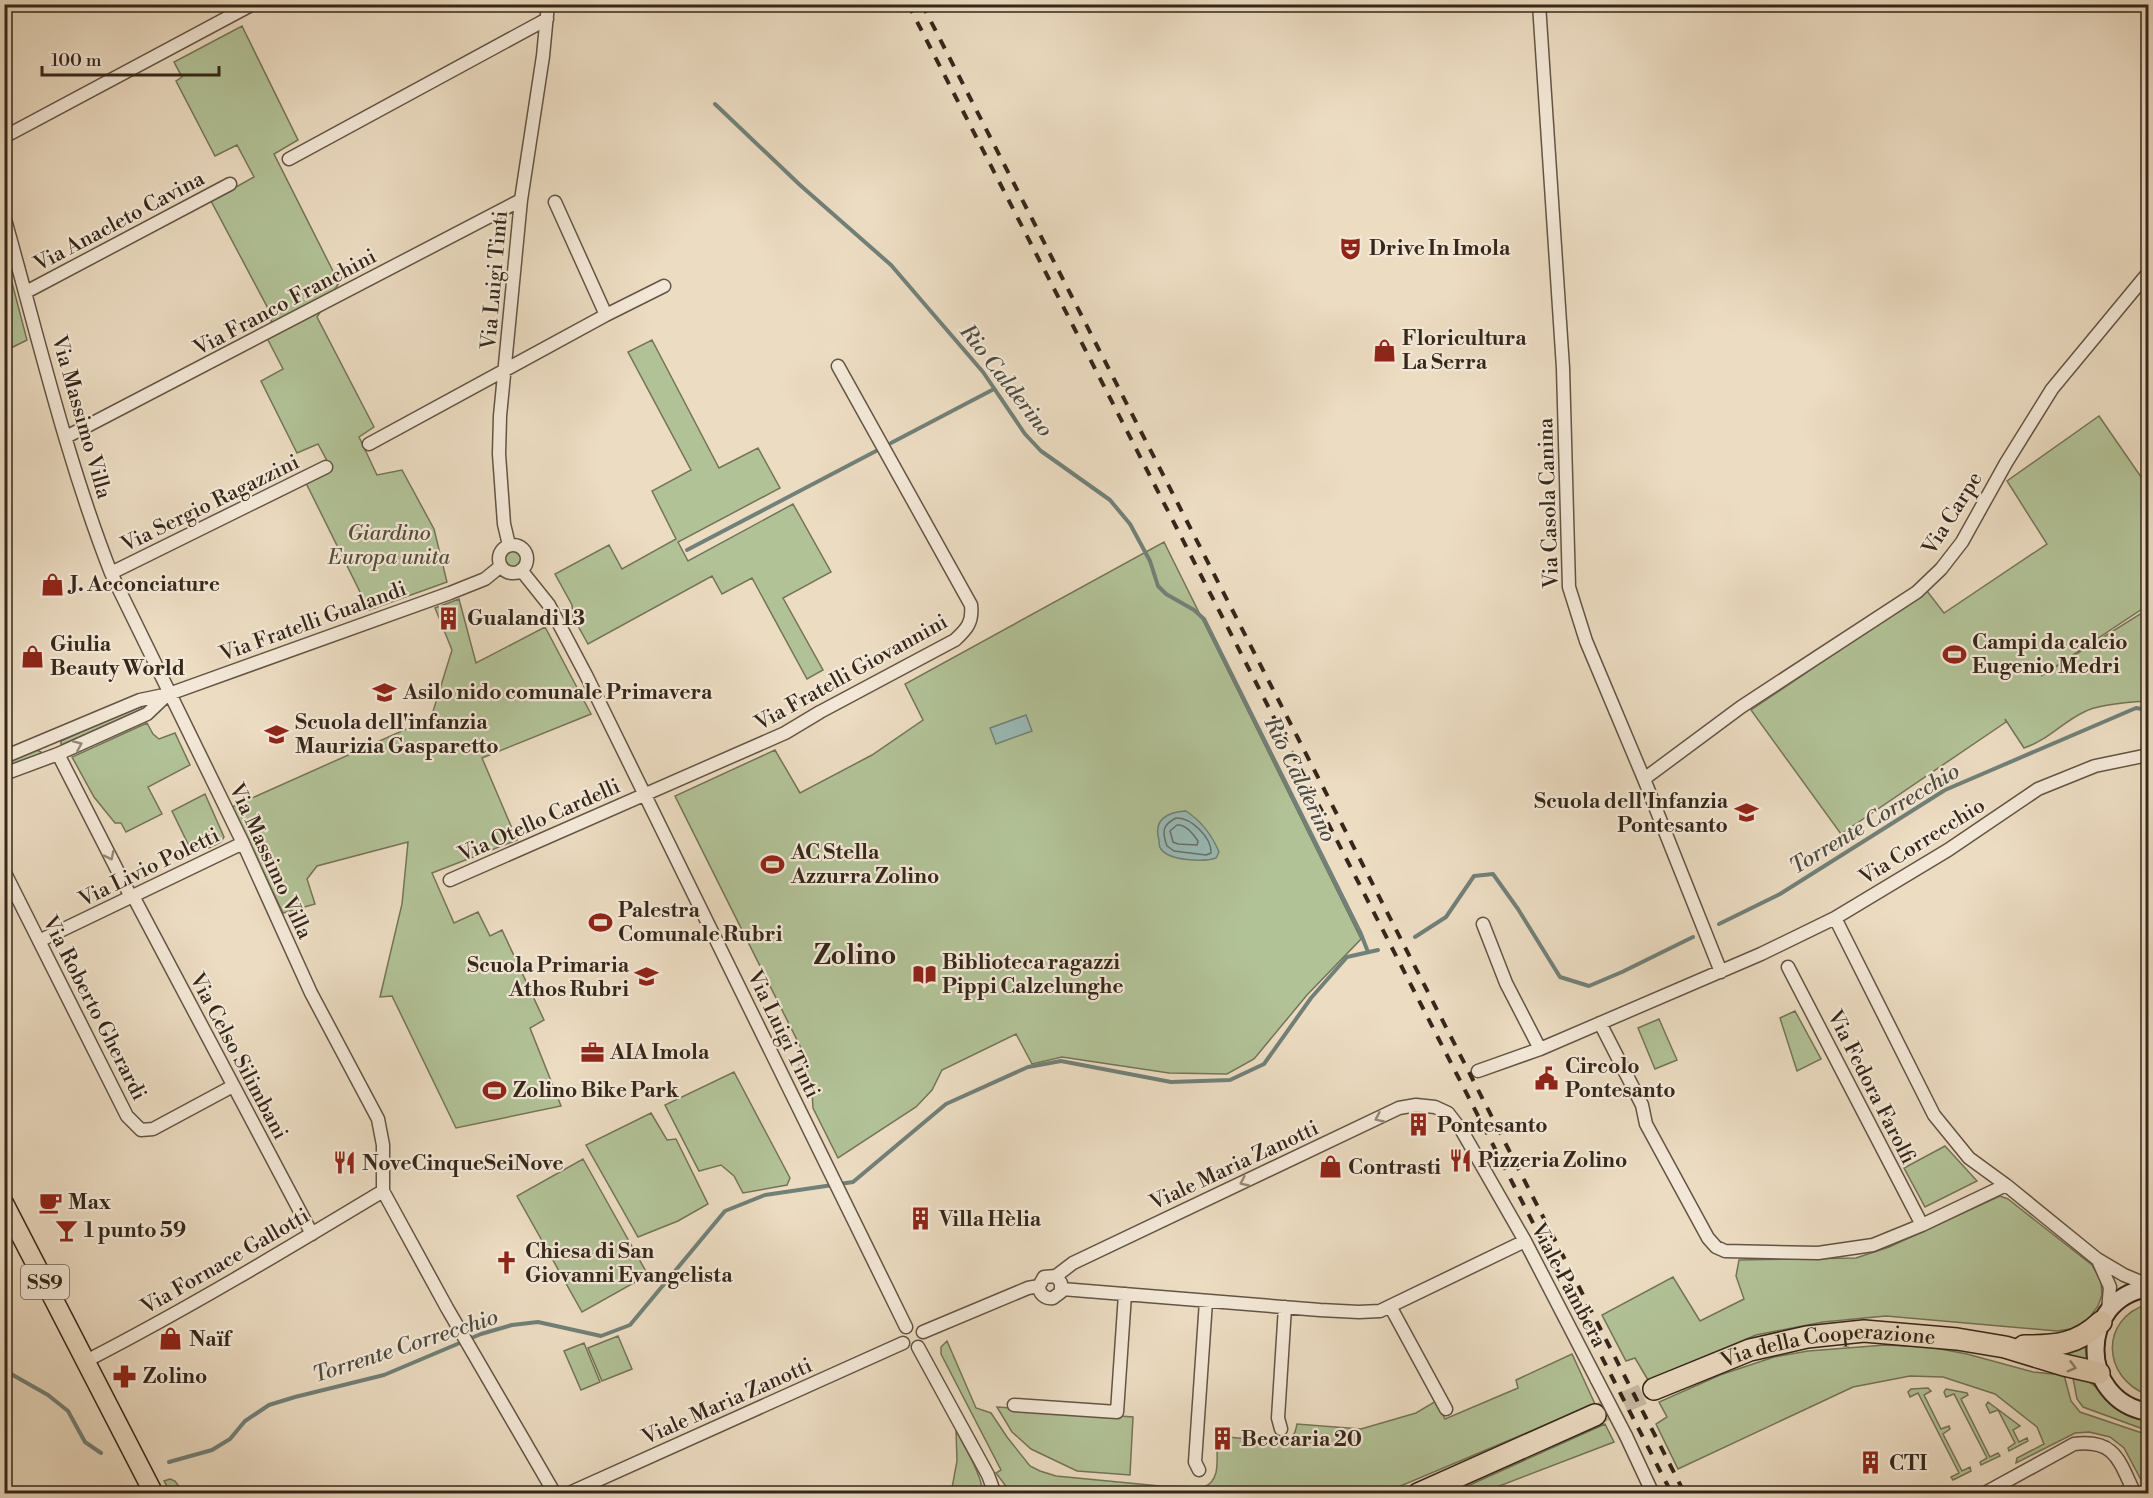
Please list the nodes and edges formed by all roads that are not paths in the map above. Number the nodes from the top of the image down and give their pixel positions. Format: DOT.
graph roads {
  1 [pos="253,4"];
  2 [pos="548,4"];
  3 [pos="1539,4"];
  4 [pos="546,19"];
  5 [pos="4,137"];
  6 [pos="289,159"];
  7 [pos="230,184"];
  8 [pos="521,200"];
  9 [pos="555,202"];
  10 [pos="4,216"];
  11 [pos="2148,273"];
  12 [pos="664,286"];
  13 [pos="26,292"];
  14 [pos="606,315"];
  15 [pos="838,366"];
  16 [pos="505,371"];
  17 [pos="66,437"];
  18 [pos="369,444"];
  19 [pos="326,467"];
  20 [pos="509,545"];
  21 [pos="501,566"];
  22 [pos="521,570"];
  23 [pos="111,573"];
  24 [pos="169,694"];
  25 [pos="58,754"];
  26 [pos="2148,755"];
  27 [pos="4,757"];
  28 [pos="4,774"];
  29 [pos="1644,779"];
  30 [pos="644,795"];
  31 [pos="243,843"];
  32 [pos="4,871"];
  33 [pos="450,880"];
  34 [pos="132,897"];
  35 [pos="1835,918"];
  36 [pos="1483,924"];
  37 [pos="39,941"];
  38 [pos="1788,967"];
  39 [pos="1721,972"];
  40 [pos="1600,1023"];
  41 [pos="1540,1049"];
  42 [pos="1478,1071"];
  43 [pos="233,1086"];
  44 [pos="1435,1107"];
  45 [pos="2006,1185"];
  46 [pos="382,1191"];
  47 [pos="4,1203"];
  48 [pos="1922,1225"];
  49 [pos="312,1234"];
  50 [pos="1525,1241"];
  51 [pos="2097,1259"];
  52 [pos="1056,1276"];
  53 [pos="1039,1286"];
  54 [pos="2148,1286"];
  55 [pos="1062,1289"];
  56 [pos="1125,1294"];
  57 [pos="1206,1301"];
  58 [pos="1390,1306"];
  59 [pos="1285,1307"];
  60 [pos="2104,1317"];
  61 [pos="906,1327"];
  62 [pos="923,1332"];
  63 [pos="903,1343"];
  64 [pos="918,1347"];
  65 [pos="2005,1347"];
  66 [pos="86,1361"];
  67 [pos="2099,1373"];
  68 [pos="1654,1389"];
  69 [pos="1014,1405"];
  70 [pos="1446,1409"];
  71 [pos="2148,1412"];
  72 [pos="1595,1415"];
  73 [pos="1281,1429"];
  74 [pos="1199,1470"];
  75 [pos="996,1492"];
  76 [pos="154,1494"];
  77 [pos="555,1494"];
  78 [pos="567,1494"];
  79 [pos="1418,1494"];
  80 [pos="1653,1494"];
  81 [pos="1983,1494"];
  82 [pos="2136,1494"];
  1 -- 5 [label="street"];
  2 -- 4 [label="street, Via Luigi Tinti"];
  3 -- 29 [label="street, Via Casola Canina"];
  4 -- 6 [label="street"];
  4 -- 8 [label="street, Via Luigi Tinti"];
  7 -- 13 [label="street, Via Anacleto Cavina"];
  8 -- 16 [label="street, Via Luigi Tinti"];
  8 -- 17 [label="street, Via Franco Franchini"];
  9 -- 14 [label="street"];
  10 -- 13 [label="street, Via Massimo Villa"];
  11 -- 29 [label="street, Via Carpe"];
  12 -- 14 [label="street"];
  13 -- 17 [label="street, Via Massimo Villa"];
  14 -- 16 [label="street"];
  15 -- 30 [label="street, Via Fratelli Giovannini"];
  16 -- 18 [label="street"];
  16 -- 20 [label="street, Via Luigi Tinti"];
  17 -- 23 [label="street, Via Massimo Villa"];
  19 -- 23 [label="street, Via Sergio Ragazzini"];
  20 -- 21 [label="street"];
  20 -- 22 [label="street"];
  21 -- 22 [label="street"];
  21 -- 24 [label="street, Via Fratelli Gualandi"];
  22 -- 30 [label="street, Via Luigi Tinti"];
  23 -- 24 [label="street, Via Massimo Villa"];
  25 -- 24 [label="street, Via Fratelli Gualandi, one-way"];
  24 -- 27 [label="street, Via Fratelli Gualandi"];
  24 -- 31 [label="street, Via Massimo Villa"];
  25 -- 28 [label="street, Via Fratelli Gualandi"];
  25 -- 34 [label="street, Via Celso Silimbani, one-way"];
  26 -- 35 [label="street, Via Correcchio"];
  29 -- 39 [label="street, Via Casola Canina"];
  30 -- 33 [label="street, Via Otello Cardelli"];
  30 -- 61 [label="street, Via Luigi Tinti"];
  31 -- 34 [label="street, Via Livio Poletti"];
  31 -- 46 [label="street, Via Massimo Villa"];
  32 -- 37 [label="street, Via Roberto Gherardi"];
  34 -- 37 [label="street, Via Livio Poletti"];
  34 -- 43 [label="street, Via Celso Silimbani"];
  35 -- 39 [label="street, Via Correcchio"];
  35 -- 45 [label="street"];
  36 -- 41 [label="street"];
  37 -- 43 [label="street, Via Roberto Gherardi"];
  38 -- 48 [label="street, Via Fedora Farolfi"];
  39 -- 40 [label="street"];
  40 -- 41 [label="street"];
  40 -- 48 [label="street"];
  41 -- 42 [label="street"];
  43 -- 49 [label="street, Via Celso Silimbani"];
  44 -- 50 [label="street, Viale Pambera"];
  44 -- 52 [label="street, Viale Maria Zanotti, one-way"];
  45 -- 48 [label="street"];
  45 -- 51 [label="street"];
  46 -- 49 [label="street, Via Fornace Gallotti"];
  46 -- 77 [label="street"];
  47 -- 66 [label="main road, SS9"];
  49 -- 66 [label="street, Via Fornace Gallotti"];
  50 -- 58 [label="street"];
  50 -- 80 [label="street, Viale Pambera, bridge"];
  51 -- 54 [label="street"];
  51 -- 60 [label="street"];
  52 -- 53 [label="street, Viale Maria Zanotti"];
  52 -- 55 [label="street"];
  53 -- 55 [label="street"];
  53 -- 62 [label="street, Viale Maria Zanotti"];
  54 -- 60 [label="main road"];
  55 -- 56 [label="street"];
  56 -- 57 [label="street"];
  56 -- 69 [label="street"];
  57 -- 59 [label="street"];
  57 -- 74 [label="street"];
  58 -- 59 [label="street"];
  58 -- 70 [label="street"];
  59 -- 73 [label="street"];
  60 -- 65 [label="highway, Via della Cooperazione"];
  60 -- 67 [label="main road"];
  61 -- 62 [label="street"];
  61 -- 63 [label="street"];
  62 -- 64 [label="street"];
  63 -- 64 [label="street"];
  63 -- 78 [label="street, Viale Maria Zanotti"];
  64 -- 75 [label="street"];
  65 -- 67 [label="highway, Via della Cooperazione, one-way"];
  65 -- 68 [label="highway, Via della Cooperazione"];
  66 -- 76 [label="main road, SS9"];
  67 -- 71 [label="main road"];
  72 -- 79 [label="highway"];
  81 -- 82 [label="street"];
}
